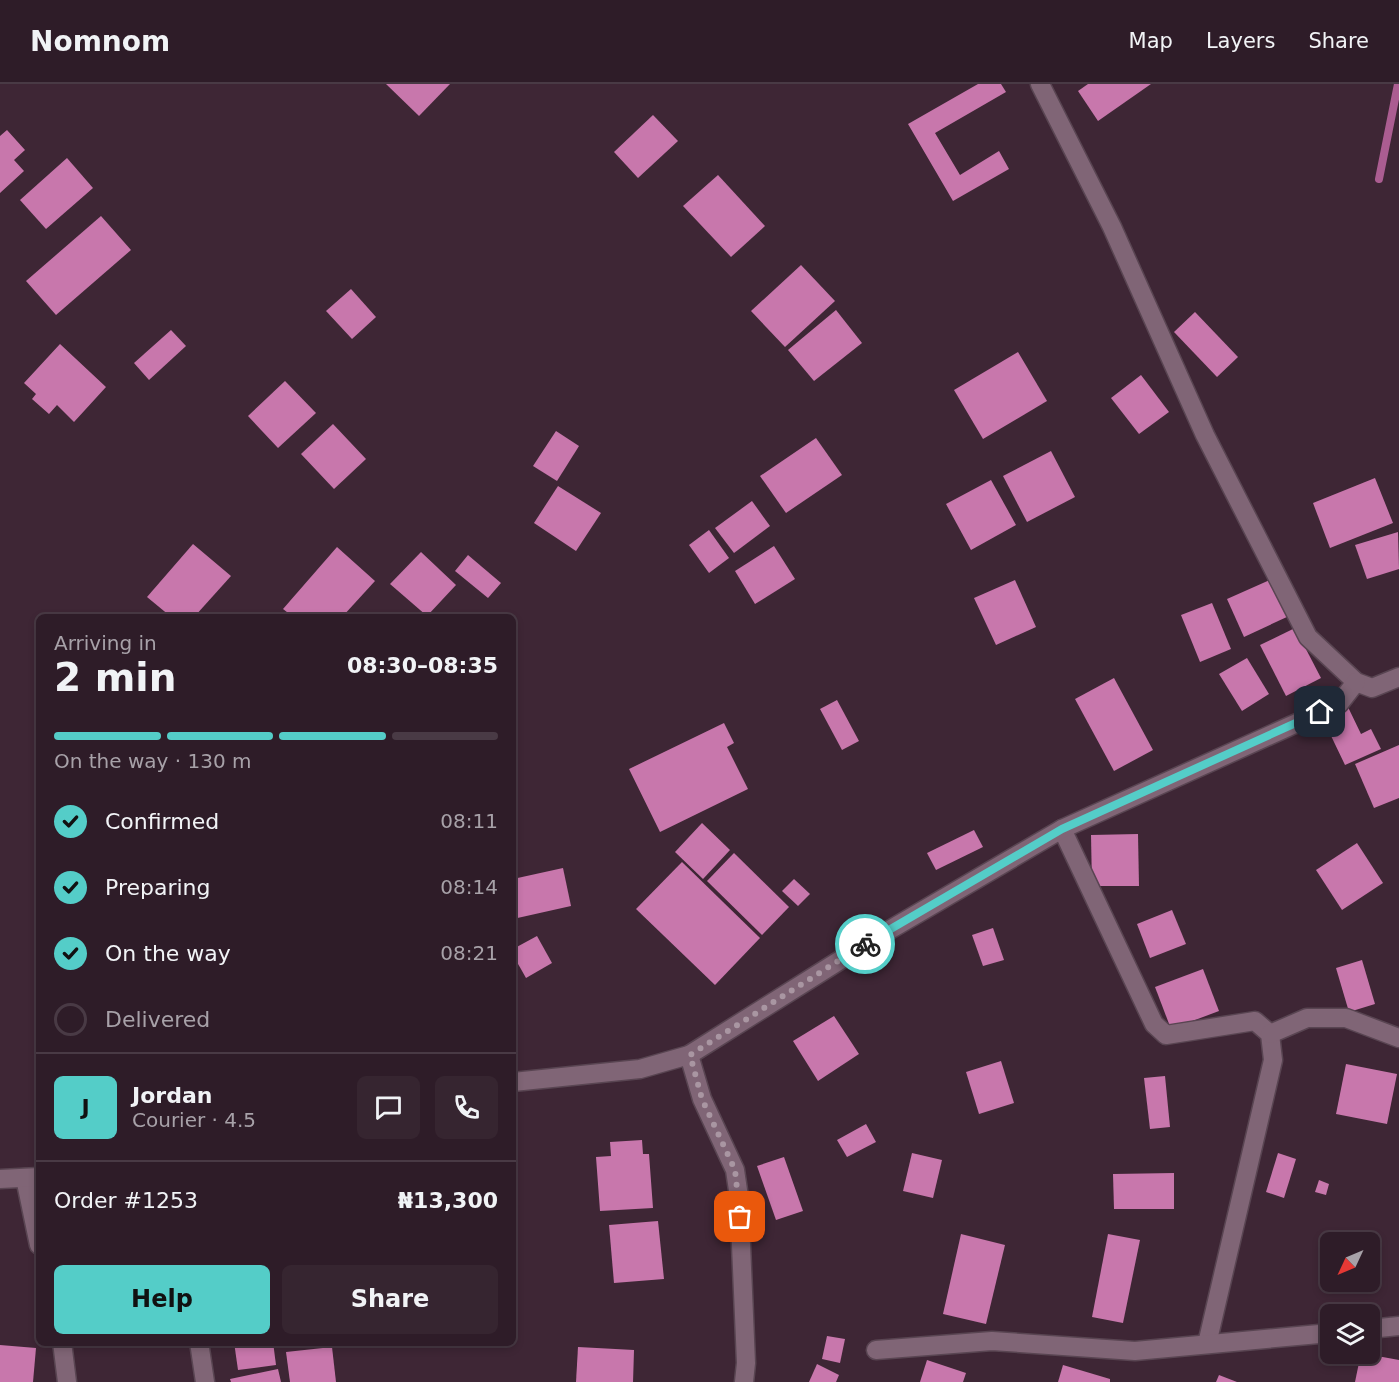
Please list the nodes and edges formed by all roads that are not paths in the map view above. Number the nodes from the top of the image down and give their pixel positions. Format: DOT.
graph roads {
  1 [pos="1040,84"];
  2 [pos="1399,677"];
  3 [pos="1356,682"];
  4 [pos="1062,829"];
  5 [pos="1270,1034"];
  6 [pos="1399,1038"];
  7 [pos="690,1055"];
  8 [pos="516,1082"];
  9 [pos="32,1178"];
  10 [pos="0,1179"];
  11 [pos="36,1216"];
  12 [pos="1399,1326"];
  13 [pos="1380,1328"];
  14 [pos="1320,1334"];
  15 [pos="1207,1344"];
  16 [pos="62,1346"];
  17 [pos="200,1346"];
  18 [pos="876,1350"];
  19 [pos="67,1382"];
  20 [pos="205,1382"];
  21 [pos="744,1382"];
  1 -- 3 [label="street"];
  2 -- 3 [label="street"];
  3 -- 4 [label="street"];
  4 -- 5 [label="street"];
  4 -- 7 [label="street"];
  5 -- 6 [label="street"];
  5 -- 15 [label="street"];
  7 -- 8 [label="street"];
  7 -- 21 [label="street"];
  9 -- 10 [label="street"];
  9 -- 11 [label="street"];
  12 -- 13 [label="street"];
  14 -- 15 [label="street"];
  15 -- 18 [label="street"];
  16 -- 19 [label="street"];
  17 -- 20 [label="street"];
}
